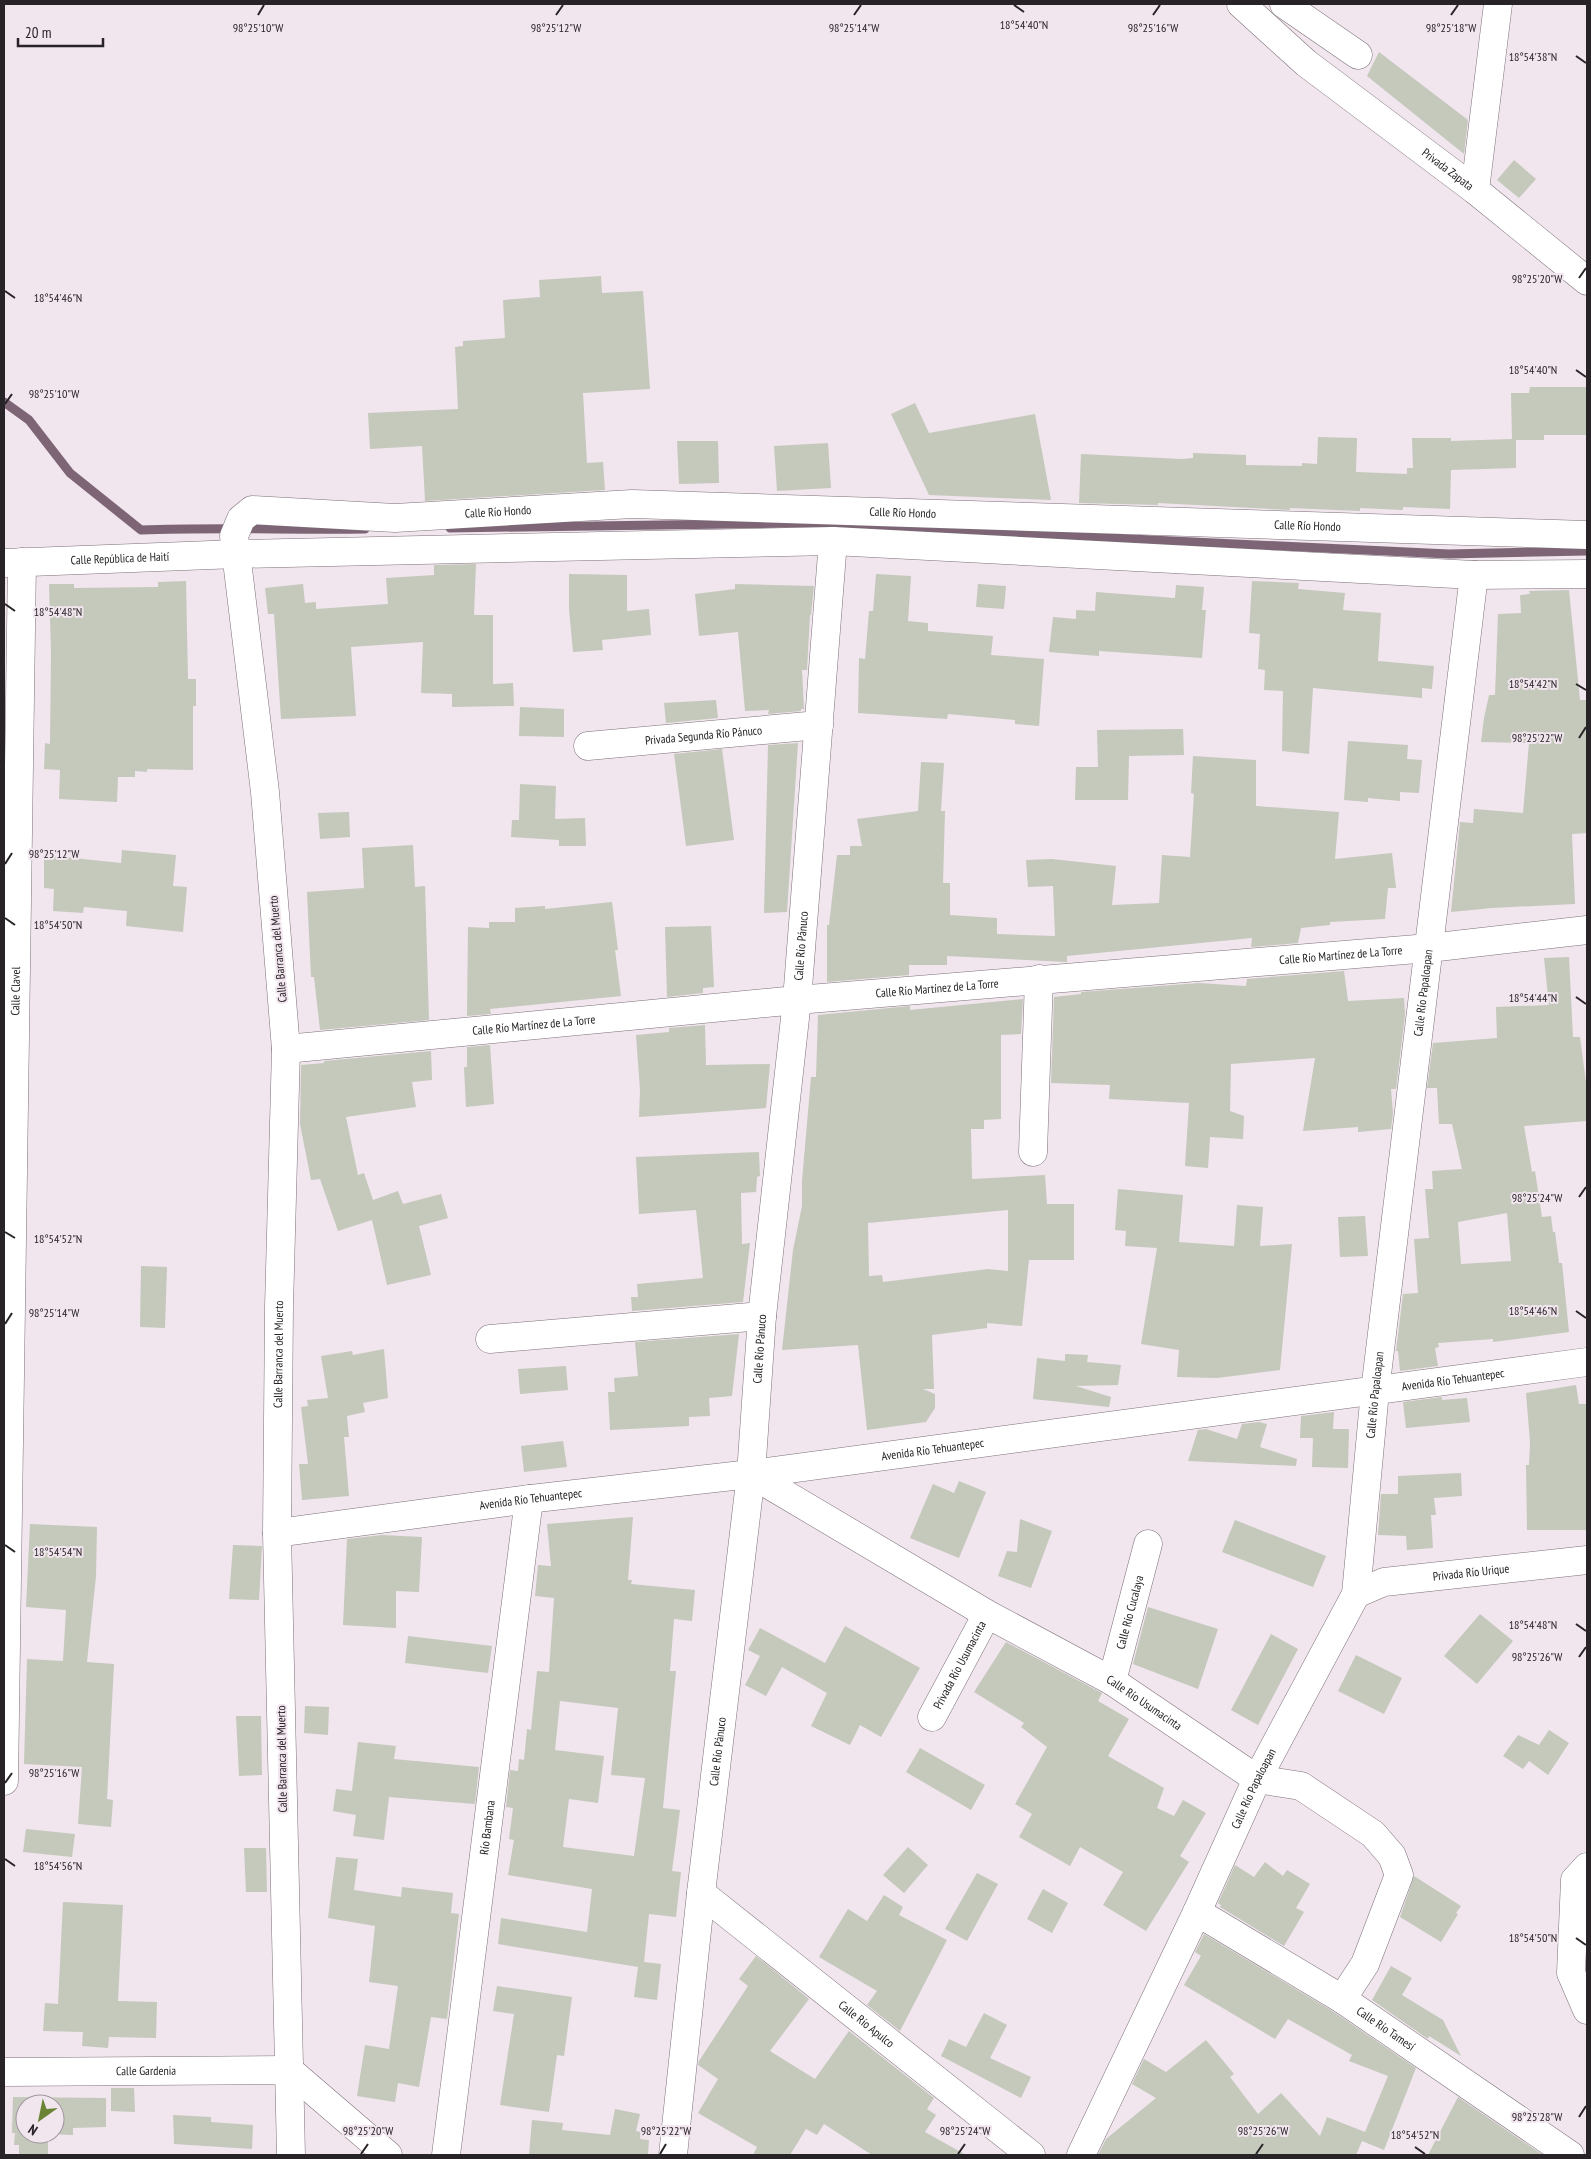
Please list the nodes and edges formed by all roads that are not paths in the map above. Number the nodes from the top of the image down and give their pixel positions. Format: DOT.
graph roads {
  1 [pos="1241,4"];
  2 [pos="1284,4"];
  3 [pos="1498,4"];
  4 [pos="1313,24"];
  5 [pos="1358,55"];
  6 [pos="1306,63"];
  7 [pos="1475,190"];
  8 [pos="1587,280"];
  9 [pos="1587,535"];
  10 [pos="237,536"];
  11 [pos="833,541"];
  12 [pos="13,563"];
  13 [pos="1587,574"];
  14 [pos="1474,575"];
  15 [pos="819,724"];
  16 [pos="588,746"];
  17 [pos="1587,930"];
  18 [pos="1429,948"];
  19 [pos="1039,979"];
  20 [pos="798,1000"];
  21 [pos="9,1009"];
  22 [pos="286,1049"];
  23 [pos="1033,1152"];
  24 [pos="8,1166"];
  25 [pos="762,1316"];
  26 [pos="490,1339"];
  27 [pos="1587,1362"];
  28 [pos="7,1381"];
  29 [pos="1375,1391"];
  30 [pos="751,1474"];
  31 [pos="529,1499"];
  32 [pos="277,1534"];
  33 [pos="1148,1544"];
  34 [pos="1587,1560"];
  35 [pos="5,1593"];
  36 [pos="1356,1594"];
  37 [pos="987,1614"];
  38 [pos="1112,1681"];
  39 [pos="932,1717"];
  40 [pos="1257,1779"];
  41 [pos="4,1781"];
  42 [pos="1587,1867"];
  43 [pos="701,1893"];
  44 [pos="1198,1912"];
  45 [pos="1342,1999"];
  46 [pos="1587,2010"];
  47 [pos="289,2070"];
  48 [pos="4,2072"];
  49 [pos="291,2155"];
  50 [pos="388,2155"];
  51 [pos="446,2155"];
  52 [pos="673,2155"];
  53 [pos="1031,2155"];
  54 [pos="1081,2155"];
  55 [pos="1570,2155"];
  1 -- 6 [label="street, Privada Zapata"];
  2 -- 4 [label="street"];
  3 -- 7 [label="street"];
  4 -- 5 [label="street"];
  4 -- 6 [label="street"];
  6 -- 7 [label="street, Privada Zapata"];
  7 -- 8 [label="street, Privada Zapata"];
  9 -- 10 [label="street, Calle Río Hondo"];
  10 -- 11 [label="street"];
  10 -- 12 [label="street, Calle República de Haití"];
  10 -- 22 [label="street, Calle Barranca del Muerto"];
  11 -- 14 [label="street"];
  11 -- 15 [label="street, Calle Río Pánuco"];
  12 -- 21 [label="street, Calle Clavel"];
  13 -- 14 [label="street"];
  14 -- 18 [label="street, Calle Río Papaloapan"];
  15 -- 16 [label="street, Privada Segunda Río Pánuco"];
  15 -- 20 [label="street, Calle Río Pánuco"];
  17 -- 18 [label="street, Calle Río Martínez de La Torre"];
  18 -- 19 [label="street, Calle Río Martínez de La Torre"];
  18 -- 29 [label="street, Calle Río Papaloapan"];
  19 -- 20 [label="street, Calle Río Martínez de La Torre"];
  19 -- 23 [label="street"];
  20 -- 22 [label="street, Calle Río Martínez de La Torre"];
  20 -- 25 [label="street, Calle Río Pánuco"];
  21 -- 24 [label="street, Calle Clavel"];
  22 -- 32 [label="street, Calle Barranca del Muerto"];
  24 -- 28 [label="street, Calle Clavel"];
  25 -- 26 [label="street"];
  25 -- 30 [label="street, Calle Río Pánuco"];
  27 -- 29 [label="street, Avenida Río Tehuantepec"];
  28 -- 35 [label="street, Calle Clavel"];
  29 -- 30 [label="street, Avenida Río Tehuantepec"];
  29 -- 36 [label="street, Calle Río Papaloapan"];
  30 -- 31 [label="street, Avenida Río Tehuantepec"];
  30 -- 37 [label="street, Calle Río Usumacinta"];
  30 -- 43 [label="street, Calle Río Pánuco"];
  31 -- 32 [label="street, Avenida Río Tehuantepec"];
  31 -- 51 [label="street, Río Bambana"];
  32 -- 47 [label="street, Calle Barranca del Muerto"];
  33 -- 38 [label="street, Calle Río Cucalaya"];
  34 -- 36 [label="street, Privada Río Urique"];
  35 -- 41 [label="street, Calle Clavel"];
  36 -- 40 [label="street, Calle Río Papaloapan"];
  37 -- 38 [label="street, Calle Río Usumacinta"];
  37 -- 39 [label="street, Privada Río Usumacinta"];
  38 -- 40 [label="street, Calle Río Usumacinta"];
  40 -- 44 [label="street, Calle Río Papaloapan"];
  40 -- 45 [label="street, Calle Río Usumacinta"];
  42 -- 46 [label="street"];
  43 -- 52 [label="street, Calle Río Pánuco"];
  43 -- 53 [label="street, Calle Río Apulco"];
  44 -- 45 [label="street, Calle Río Tamesí"];
  44 -- 54 [label="street, Calle Río Papaloapan"];
  45 -- 55 [label="street, Calle Río Tamesí"];
  47 -- 48 [label="street, Calle Gardenia"];
  47 -- 49 [label="street, Calle Barranca del Muerto"];
  47 -- 50 [label="street"];
}
